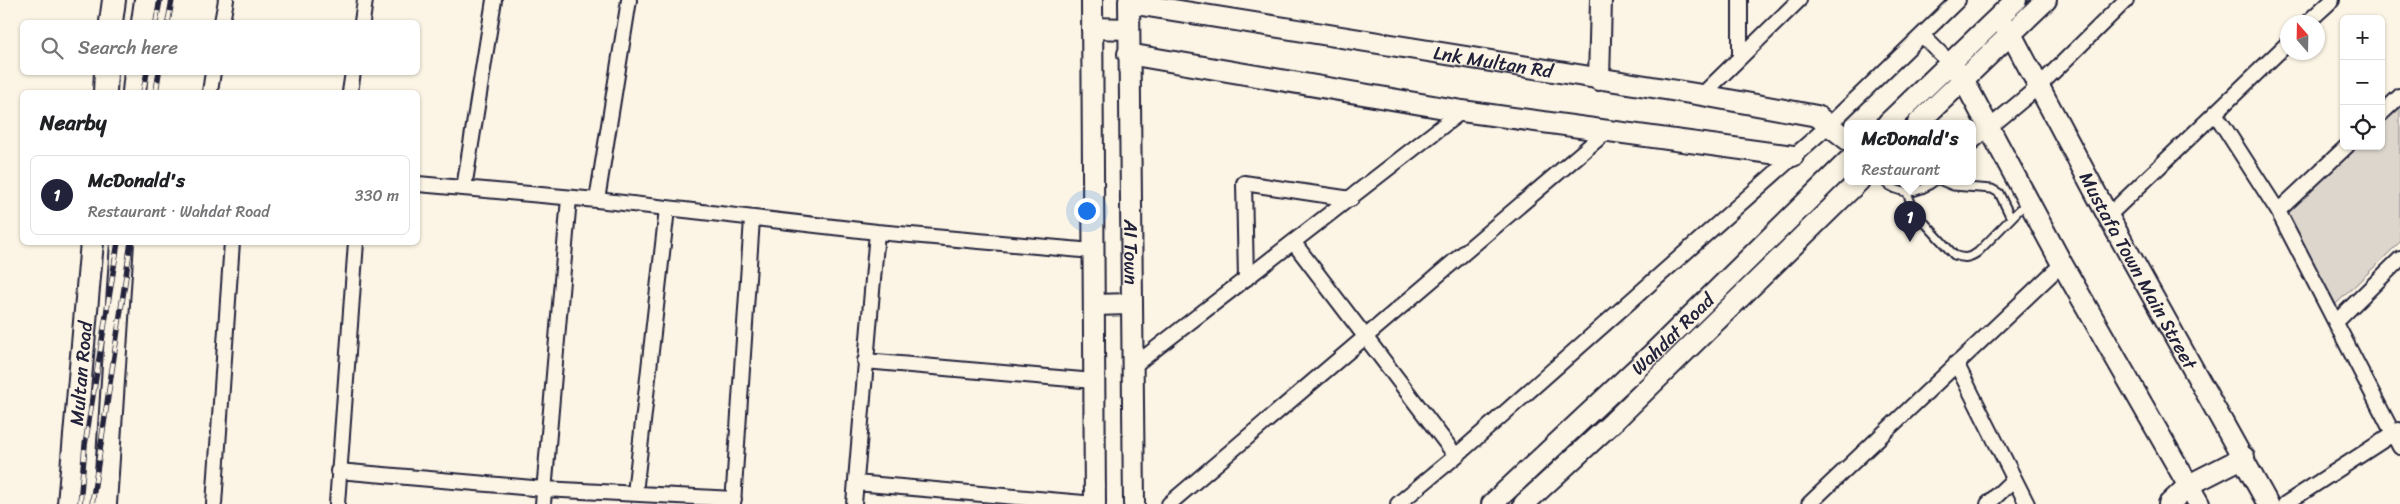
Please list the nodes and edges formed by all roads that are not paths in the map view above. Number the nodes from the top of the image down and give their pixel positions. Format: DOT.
graph roads {
  1 [pos="114,0"];
  2 [pos="146,0"];
  3 [pos="226,0"];
  4 [pos="365,0"];
  5 [pos="494,0"];
  6 [pos="629,0"];
  7 [pos="1092,0"];
  8 [pos="1601,0"];
  9 [pos="1740,0"];
  10 [pos="1800,0"];
  11 [pos="1958,0"];
  12 [pos="2016,0"];
  13 [pos="2046,0"];
  14 [pos="2126,0"];
  15 [pos="2332,0"];
  16 [pos="1129,2"];
  17 [pos="2316,15"];
  18 [pos="1998,18"];
  19 [pos="111,20"];
  20 [pos="142,20"];
  21 [pos="222,20"];
  22 [pos="362,20"];
  23 [pos="1092,28"];
  24 [pos="1128,29"];
  25 [pos="2012,34"];
  26 [pos="1922,35"];
  27 [pos="2280,51"];
  28 [pos="1128,54"];
  29 [pos="1740,58"];
  30 [pos="1951,64"];
  31 [pos="106,75"];
  32 [pos="136,75"];
  33 [pos="213,75"];
  34 [pos="353,75"];
  35 [pos="1963,79"];
  36 [pos="1599,80"];
  37 [pos="2038,87"];
  38 [pos="105,90"];
  39 [pos="134,90"];
  40 [pos="210,90"];
  41 [pos="350,90"];
  42 [pos="1702,95"];
  43 [pos="2400,96"];
  44 [pos="2385,110"];
  45 [pos="1462,111"];
  46 [pos="2215,113"];
  47 [pos="1926,118"];
  48 [pos="1891,120"];
  49 [pos="1829,125"];
  50 [pos="1990,129"];
  51 [pos="1606,132"];
  52 [pos="1844,137"];
  53 [pos="1976,139"];
  54 [pos="2343,150"];
  55 [pos="1793,156"];
  56 [pos="1844,165"];
  57 [pos="420,184"];
  58 [pos="1855,185"];
  59 [pos="1889,185"];
  60 [pos="1930,185"];
  61 [pos="1951,185"];
  62 [pos="464,188"];
  63 [pos="1907,193"];
  64 [pos="569,198"];
  65 [pos="1351,198"];
  66 [pos="597,200"];
  67 [pos="2028,200"];
  68 [pos="667,209"];
  69 [pos="2278,211"];
  70 [pos="2108,216"];
  71 [pos="2011,218"];
  72 [pos="752,219"];
  73 [pos="877,232"];
  74 [pos="1294,243"];
  75 [pos="92,245"];
  76 [pos="122,245"];
  77 [pos="232,245"];
  78 [pos="356,245"];
  79 [pos="1094,251"];
  80 [pos="2400,259"];
  81 [pos="2062,264"];
  82 [pos="1246,279"];
  83 [pos="1131,304"];
  84 [pos="1094,305"];
  85 [pos="2336,322"];
  86 [pos="1364,336"];
  87 [pos="864,361"];
  88 [pos="1956,363"];
  89 [pos="1132,367"];
  90 [pos="1094,381"];
  91 [pos="2398,437"];
  92 [pos="1456,456"];
  93 [pos="2244,457"];
  94 [pos="338,471"];
  95 [pos="2014,479"];
  96 [pos="856,483"];
  97 [pos="2189,485"];
  98 [pos="544,488"];
  99 [pos="635,494"];
  100 [pos="733,501"];
  101 [pos="69,504"];
  102 [pos="105,504"];
  103 [pos="214,504"];
  104 [pos="337,504"];
  105 [pos="542,504"];
  106 [pos="854,504"];
  107 [pos="1096,504"];
  108 [pos="1134,504"];
  109 [pos="1169,504"];
  110 [pos="1398,504"];
  111 [pos="1492,504"];
  112 [pos="1524,504"];
  113 [pos="1809,504"];
  114 [pos="1988,504"];
  115 [pos="2027,504"];
  116 [pos="2169,504"];
  117 [pos="2199,504"];
  118 [pos="2268,504"];
  119 [pos="2285,504"];
  1 -- 19 [label="main road"];
  2 -- 20 [label="main road"];
  3 -- 21 [label="street"];
  4 -- 22 [label="street"];
  5 -- 62 [label="street"];
  6 -- 66 [label="street"];
  7 -- 23 [label="street"];
  8 -- 36 [label="street"];
  9 -- 29 [label="street"];
  10 -- 29 [label="street"];
  11 -- 26 [label="street"];
  12 -- 18 [label="street"];
  13 -- 25 [label="street"];
  14 -- 37 [label="street"];
  15 -- 17 [label="street"];
  16 -- 24 [label="street, AI Town"];
  16 -- 36 [label="street, Lnk Multan Rd"];
  18 -- 25 [label="street, Mustafa Town Main Street"];
  18 -- 30 [label="street"];
  23 -- 24 [label="street"];
  23 -- 79 [label="street"];
  24 -- 28 [label="street, AI Town"];
  25 -- 35 [label="street"];
  25 -- 37 [label="street, Mustafa Town Main Street"];
  26 -- 30 [label="street"];
  26 -- 49 [label="street"];
  27 -- 46 [label="street"];
  28 -- 45 [label="street"];
  28 -- 83 [label="street, AI Town"];
  29 -- 42 [label="street"];
  30 -- 35 [label="street"];
  30 -- 48 [label="street"];
  31 -- 38 [label="main road"];
  32 -- 39 [label="main road"];
  33 -- 40 [label="street"];
  34 -- 41 [label="street"];
  35 -- 47 [label="street"];
  35 -- 50 [label="street"];
  36 -- 42 [label="street, Lnk Multan Rd"];
  37 -- 50 [label="street"];
  37 -- 70 [label="street, Mustafa Town Main Street"];
  42 -- 49 [label="street, Lnk Multan Rd"];
  43 -- 44 [label="street"];
  45 -- 51 [label="street"];
  45 -- 65 [label="street"];
  46 -- 69 [label="street"];
  46 -- 70 [label="street"];
  49 -- 52 [label="street, Lnk Multan Rd"];
  49 -- 55 [label="street"];
  50 -- 53 [label="street"];
  50 -- 67 [label="street"];
  51 -- 55 [label="street"];
  51 -- 86 [label="street"];
  54 -- 69 [label="street"];
  55 -- 92 [label="street"];
  56 -- 111 [label="street, Wahdat Road"];
  57 -- 62 [label="street"];
  58 -- 112 [label="street, Wahdat Road"];
  59 -- 63 [label="lane"];
  60 -- 63 [label="lane"];
  61 -- 71 [label="lane"];
  62 -- 64 [label="street"];
  63 -- 71 [label="lane"];
  64 -- 66 [label="street"];
  64 -- 98 [label="street"];
  65 -- 74 [label="street"];
  65 -- 82 [label="street"];
  66 -- 68 [label="street"];
  67 -- 71 [label="lane"];
  67 -- 81 [label="street"];
  68 -- 72 [label="street"];
  68 -- 99 [label="street"];
  69 -- 85 [label="street"];
  70 -- 93 [label="street, Mustafa Town Main Street"];
  72 -- 73 [label="street"];
  72 -- 100 [label="street"];
  73 -- 79 [label="street"];
  73 -- 87 [label="street"];
  74 -- 82 [label="street"];
  74 -- 86 [label="street"];
  75 -- 101 [label="main road, Multan Road"];
  76 -- 102 [label="main road, Multan Road"];
  77 -- 103 [label="street"];
  78 -- 94 [label="street"];
  79 -- 84 [label="street"];
  80 -- 85 [label="street"];
  81 -- 88 [label="street"];
  81 -- 97 [label="street"];
  82 -- 89 [label="street"];
  83 -- 84 [label="street"];
  83 -- 89 [label="street, AI Town"];
  84 -- 90 [label="street"];
  85 -- 91 [label="street"];
  86 -- 92 [label="street"];
  86 -- 109 [label="street"];
  87 -- 90 [label="street"];
  87 -- 96 [label="street"];
  88 -- 95 [label="street"];
  88 -- 113 [label="street"];
  89 -- 108 [label="street, AI Town"];
  90 -- 107 [label="street"];
  91 -- 119 [label="street"];
  92 -- 110 [label="street"];
  93 -- 97 [label="street"];
  93 -- 118 [label="street, Mustafa Town Main Street"];
  94 -- 98 [label="street"];
  94 -- 104 [label="street"];
  95 -- 114 [label="street"];
  95 -- 115 [label="street"];
  96 -- 106 [label="street"];
  96 -- 107 [label="street"];
  97 -- 116 [label="street"];
  97 -- 117 [label="street"];
  98 -- 99 [label="street"];
  98 -- 105 [label="street"];
  99 -- 100 [label="street"];
}
